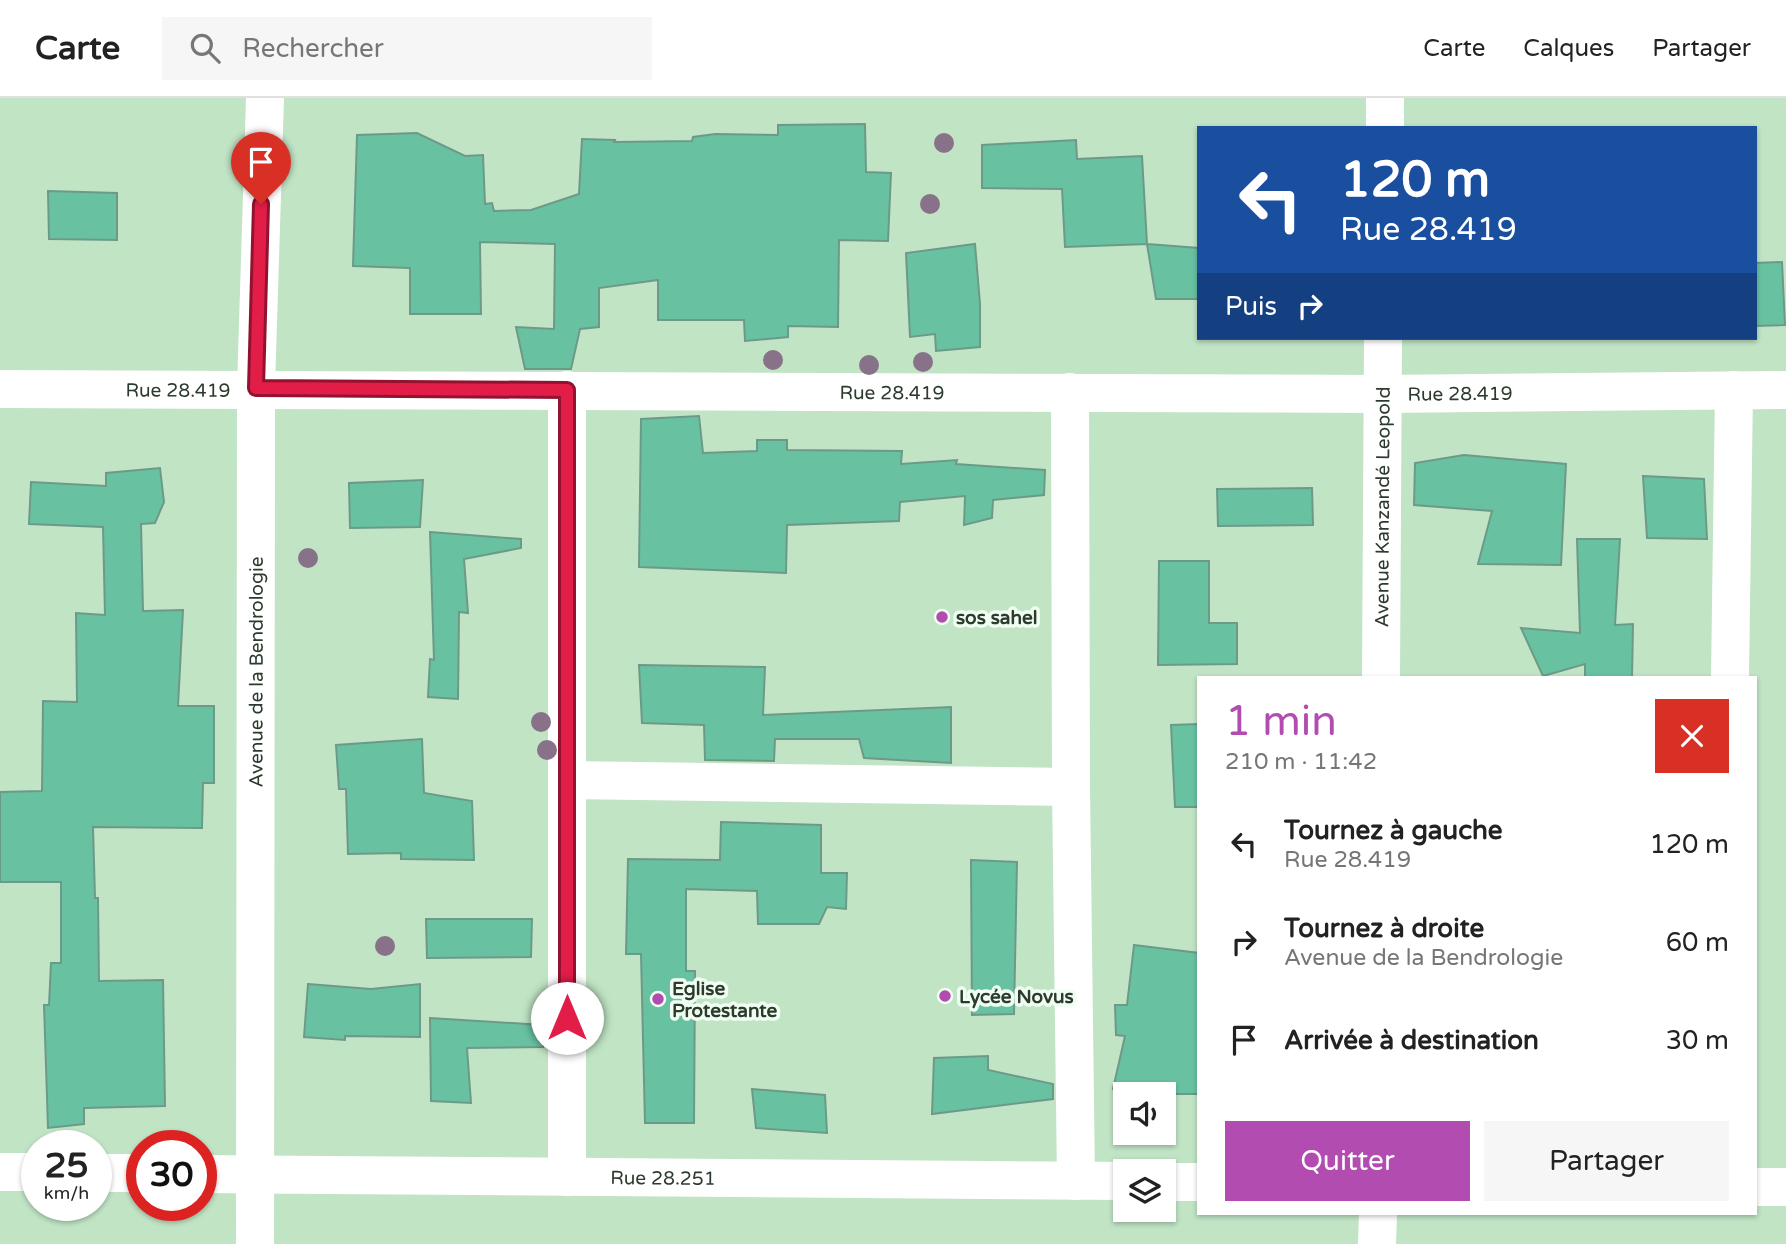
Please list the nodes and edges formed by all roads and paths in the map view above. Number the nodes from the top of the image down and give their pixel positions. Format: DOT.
graph roads {
  1 [pos="265,98"];
  2 [pos="1385,98"];
  3 [pos="1385,126"];
  4 [pos="1383,340"];
  5 [pos="0,388"];
  6 [pos="256,388"];
  7 [pos="567,390"];
  8 [pos="1734,390"];
  9 [pos="1786,390"];
  10 [pos="1070,392"];
  11 [pos="1383,394"];
  12 [pos="1381,676"];
  13 [pos="1730,676"];
  14 [pos="567,780"];
  15 [pos="1071,787"];
  16 [pos="0,1172"];
  17 [pos="21,1172"];
  18 [pos="217,1174"];
  19 [pos="255,1174"];
  20 [pos="567,1177"];
  21 [pos="1076,1181"];
  22 [pos="1113,1181"];
  23 [pos="1176,1182"];
  24 [pos="1197,1182"];
  25 [pos="1757,1187"];
  26 [pos="1786,1187"];
  27 [pos="1377,1215"];
  28 [pos="255,1244"];
  29 [pos="1377,1244"];
  1 -- 6 [label="street, Avenue de la Bendrologie"];
  2 -- 3 [label="street"];
  4 -- 11 [label="street, Avenue Kanzandé Leopold"];
  5 -- 6 [label="street, Rue 28.419"];
  6 -- 7 [label="street, Rue 28.419"];
  6 -- 19 [label="street, Avenue de la Bendrologie"];
  7 -- 10 [label="street, Rue 28.419"];
  7 -- 14 [label="street"];
  8 -- 9 [label="street, Rue 28.419"];
  8 -- 11 [label="street, Rue 28.419"];
  8 -- 13 [label="street"];
  10 -- 11 [label="street, Rue 28.419"];
  10 -- 15 [label="street"];
  11 -- 12 [label="street, Avenue Kanzandé Leopold"];
  14 -- 15 [label="street"];
  14 -- 20 [label="street"];
  15 -- 21 [label="street"];
  16 -- 17 [label="street"];
  18 -- 19 [label="street, Rue 28.251"];
  19 -- 20 [label="street, Rue 28.251"];
  19 -- 28 [label="street, Avenue de la Bendrologie"];
  20 -- 21 [label="street, Rue 28.251"];
  21 -- 22 [label="street, Rue 28.251"];
  23 -- 24 [label="street"];
  25 -- 26 [label="street"];
  27 -- 29 [label="street"];
}
